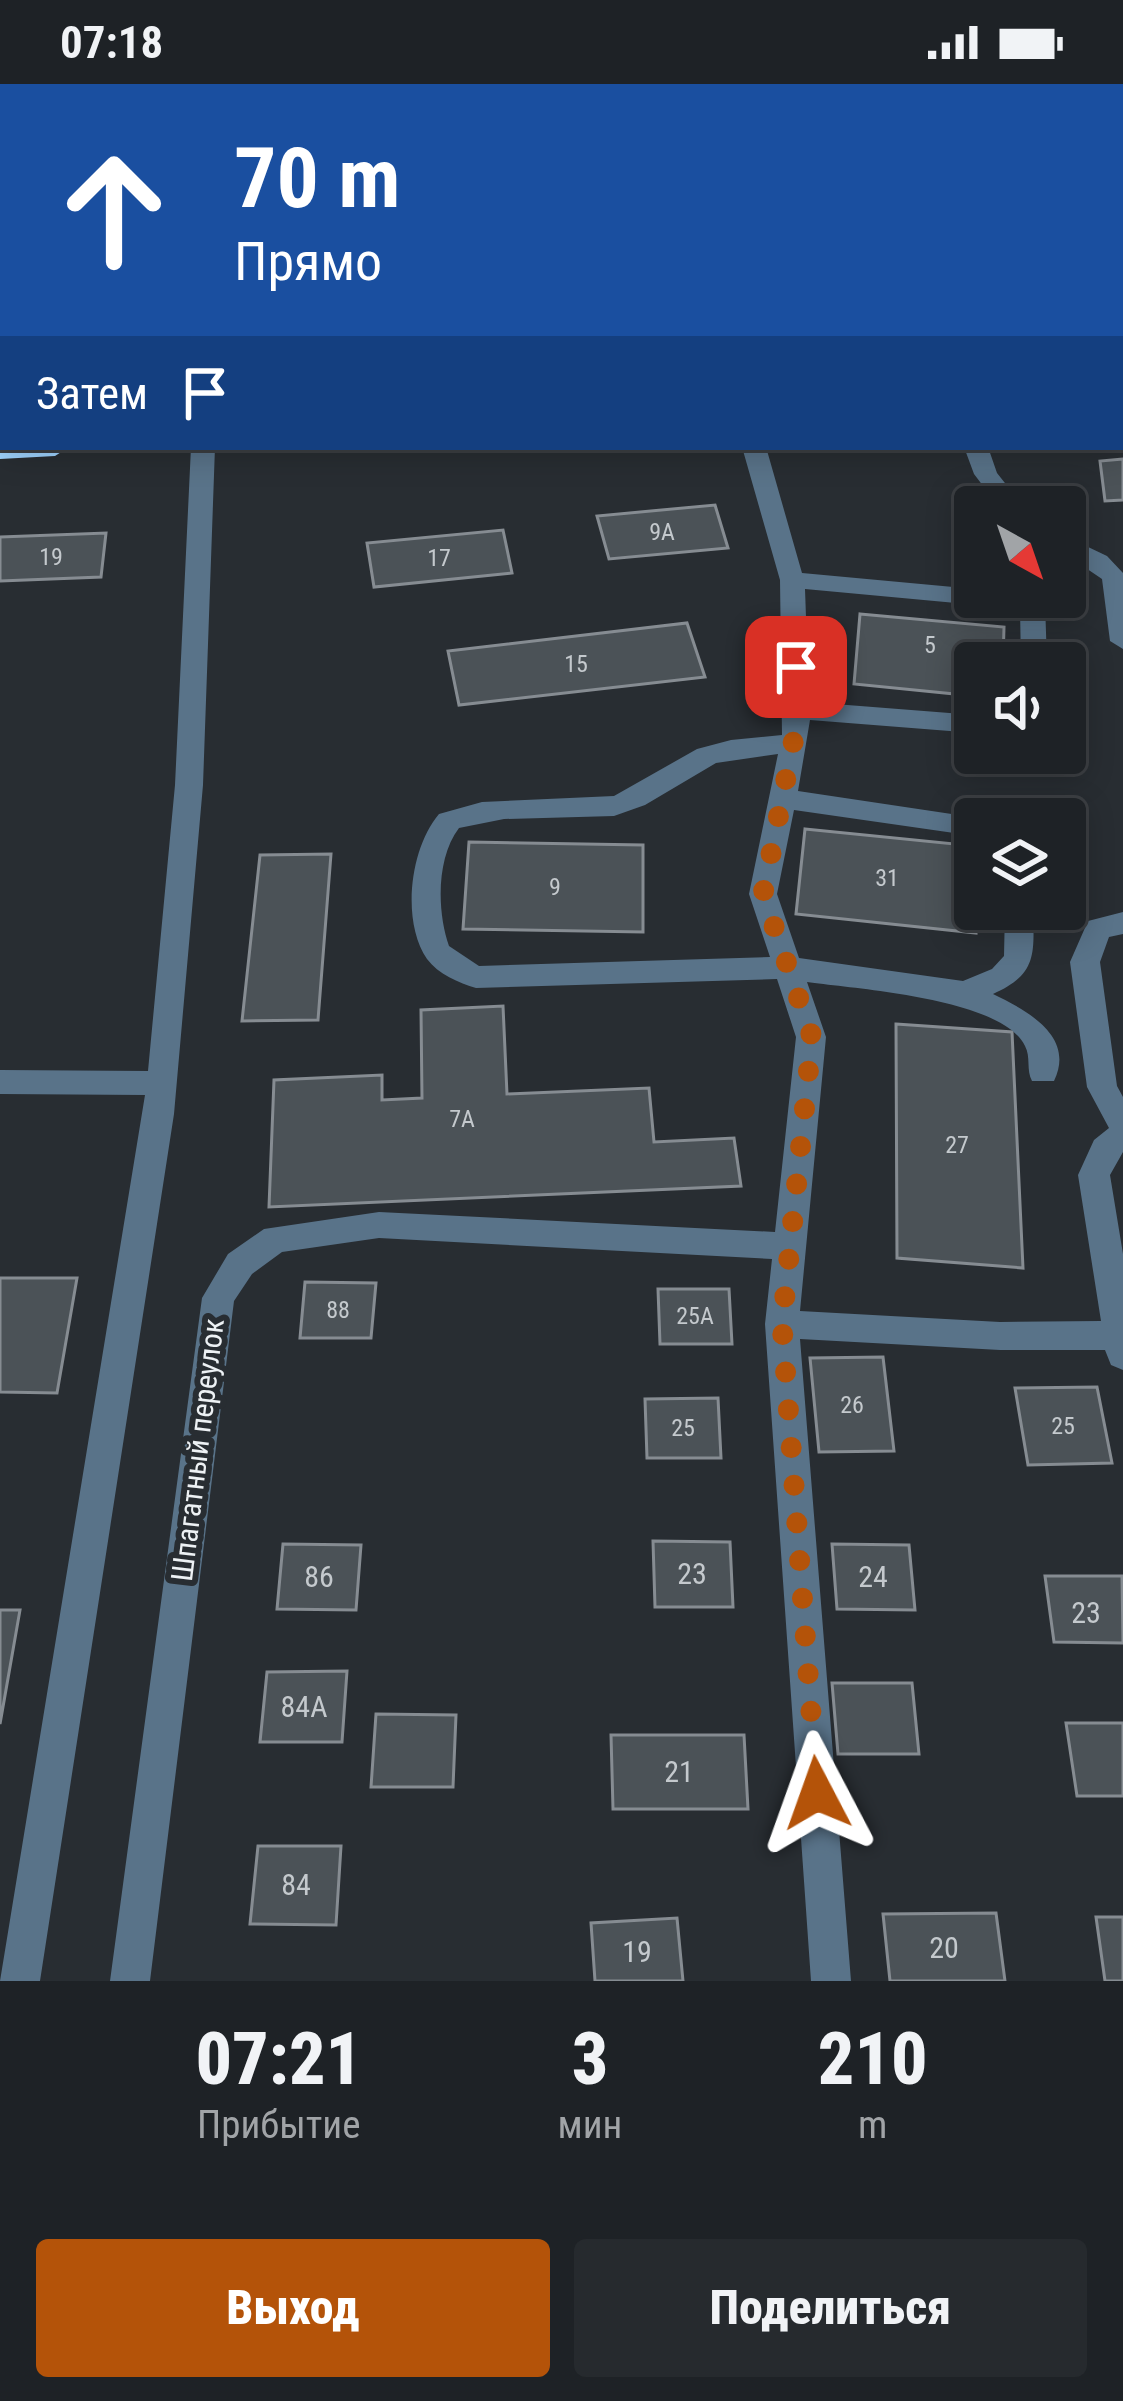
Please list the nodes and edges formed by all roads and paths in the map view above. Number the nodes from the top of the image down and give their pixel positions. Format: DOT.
graph roads {
  1 [pos="203,450"];
  2 [pos="755,450"];
  3 [pos="977,450"];
  4 [pos="995,486"];
  5 [pos="1086,553"];
  6 [pos="792,580"];
  7 [pos="1123,641"];
  8 [pos="1033,642"];
  9 [pos="797,710"];
  10 [pos="954,722"];
  11 [pos="794,744"];
  12 [pos="782,799"];
  13 [pos="954,823"];
  14 [pos="1123,923"];
  15 [pos="1019,930"];
  16 [pos="788,968"];
  17 [pos="965,993"];
  18 [pos="1043,1073"];
  19 [pos="0,1082"];
  20 [pos="162,1083"];
  21 [pos="1123,1125"];
  22 [pos="1123,1134"];
  23 [pos="788,1246"];
  24 [pos="782,1324"];
  25 [pos="1121,1345"];
  26 [pos="20,1981"];
  27 [pos="130,1981"];
  28 [pos="831,1981"];
  1 -- 20 [label="street"];
  2 -- 6 [label="street"];
  3 -- 4 [label="street"];
  5 -- 7 [label="street"];
  6 -- 8 [label="street"];
  6 -- 9 [label="street"];
  9 -- 10 [label="street"];
  9 -- 11 [label="street"];
  11 -- 12 [label="street"];
  11 -- 16 [label="street"];
  12 -- 13 [label="street"];
  12 -- 16 [label="street"];
  14 -- 21 [label="street"];
  15 -- 17 [label="street"];
  16 -- 17 [label="street"];
  16 -- 23 [label="street"];
  17 -- 18 [label="street"];
  19 -- 20 [label="street"];
  20 -- 26 [label="street"];
  22 -- 25 [label="street"];
  23 -- 24 [label="street"];
  23 -- 27 [label="street, Шпагатный переулок"];
  24 -- 25 [label="street"];
  24 -- 28 [label="street"];
}
